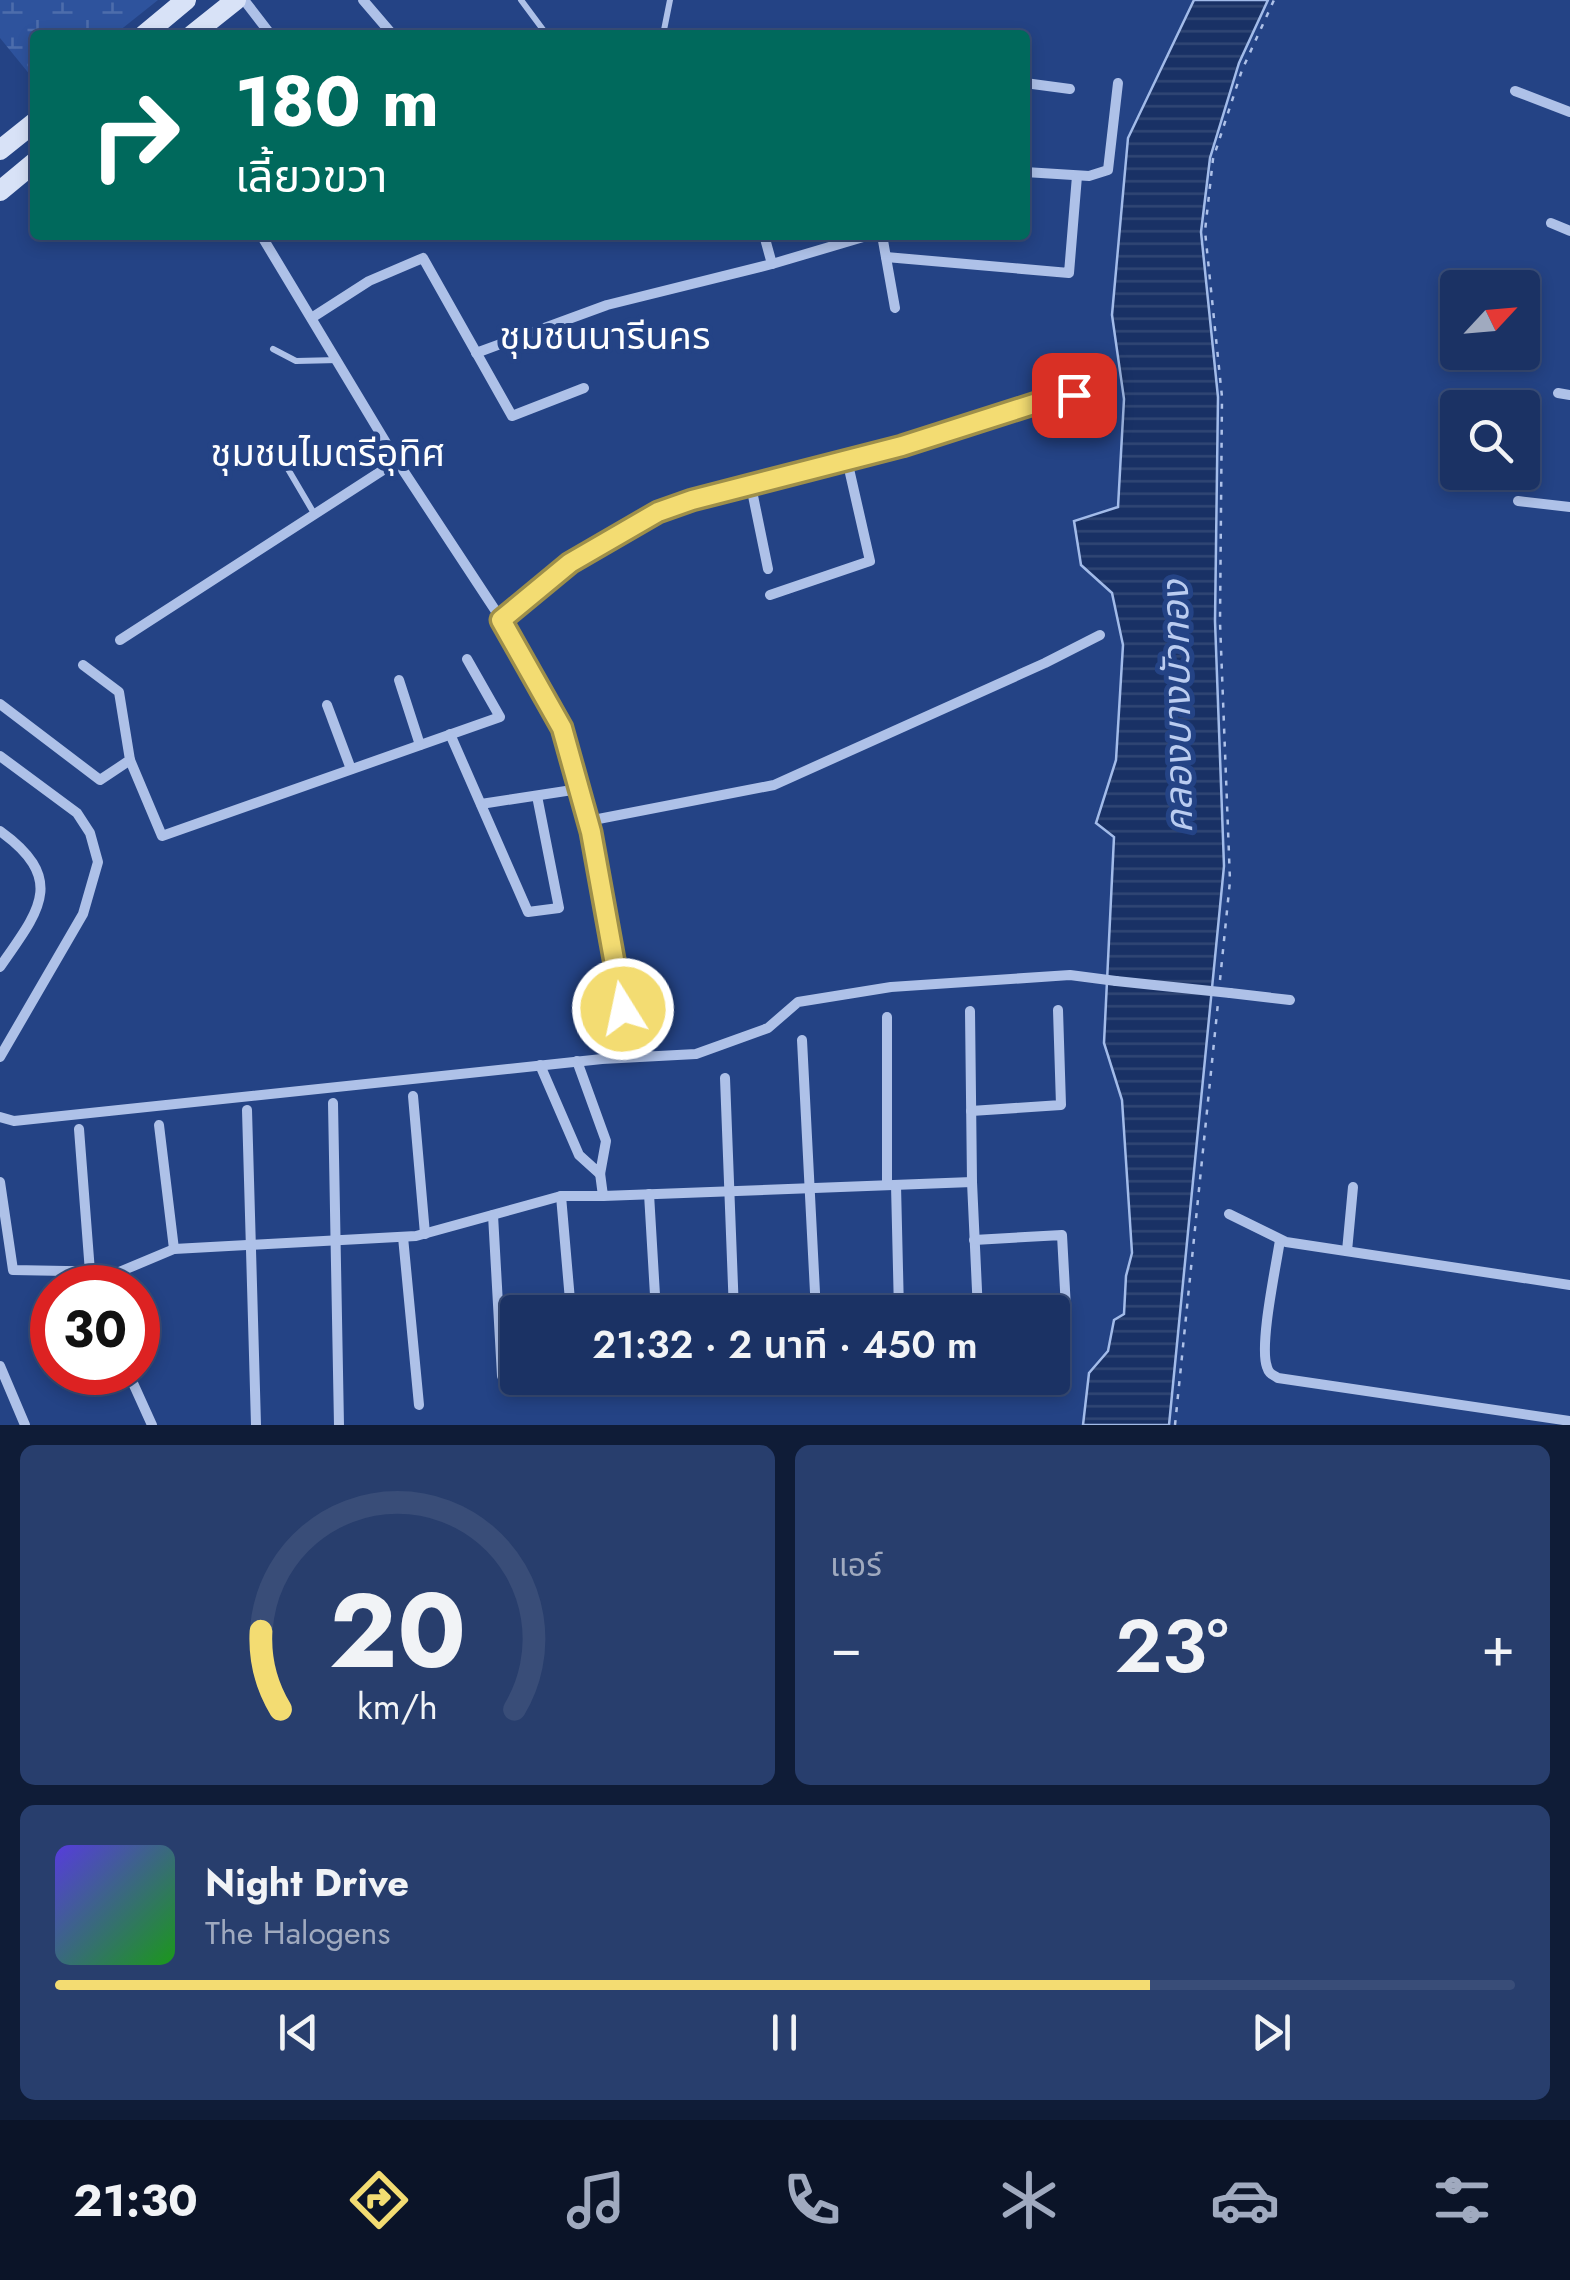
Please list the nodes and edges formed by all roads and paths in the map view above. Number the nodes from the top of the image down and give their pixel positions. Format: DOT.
graph roads {
  1 [pos="186,0"];
  2 [pos="236,0"];
  3 [pos="244,0"];
  4 [pos="363,0"];
  5 [pos="521,0"];
  6 [pos="670,0"];
  7 [pos="1274,0"];
  8 [pos="150,30"];
  9 [pos="198,30"];
  10 [pos="267,30"];
  11 [pos="390,30"];
  12 [pos="543,30"];
  13 [pos="665,30"];
  14 [pos="1118,83"];
  15 [pos="1030,84"];
  16 [pos="1070,89"];
  17 [pos="1515,90"];
  18 [pos="1570,112"];
  19 [pos="30,126"];
  20 [pos="0,150"];
  21 [pos="30,166"];
  22 [pos="1030,172"];
  23 [pos="1077,176"];
  24 [pos="0,191"];
  25 [pos="1550,223"];
  26 [pos="1570,231"];
  27 [pos="264,240"];
  28 [pos="765,240"];
  29 [pos="853,240"];
  30 [pos="883,240"];
  31 [pos="886,257"];
  32 [pos="772,264"];
  33 [pos="895,308"];
  34 [pos="313,318"];
  35 [pos="273,349"];
  36 [pos="476,353"];
  37 [pos="338,360"];
  38 [pos="584,388"];
  39 [pos="1108,398"];
  40 [pos="847,460"];
  41 [pos="398,462"];
  42 [pos="285,464"];
  43 [pos="751,486"];
  44 [pos="1518,502"];
  45 [pos="1570,507"];
  46 [pos="315,515"];
  47 [pos="768,569"];
  48 [pos="770,596"];
  49 [pos="501,620"];
  50 [pos="1100,635"];
  51 [pos="120,640"];
  52 [pos="467,659"];
  53 [pos="84,665"];
  54 [pos="399,680"];
  55 [pos="0,704"];
  56 [pos="327,705"];
  57 [pos="450,734"];
  58 [pos="420,745"];
  59 [pos="0,756"];
  60 [pos="130,760"];
  61 [pos="351,769"];
  62 [pos="579,789"];
  63 [pos="536,796"];
  64 [pos="481,804"];
  65 [pos="588,821"];
  66 [pos="0,831"];
  67 [pos="0,967"];
  68 [pos="1220,986"];
  69 [pos="1290,1000"];
  70 [pos="1218,1002"];
  71 [pos="623,1009"];
  72 [pos="1058,1010"];
  73 [pos="970,1011"];
  74 [pos="887,1017"];
  75 [pos="802,1040"];
  76 [pos="0,1057"];
  77 [pos="577,1061"];
  78 [pos="540,1065"];
  79 [pos="725,1078"];
  80 [pos="413,1096"];
  81 [pos="333,1103"];
  82 [pos="247,1110"];
  83 [pos="971,1111"];
  84 [pos="0,1117"];
  85 [pos="159,1125"];
  86 [pos="79,1129"];
  87 [pos="600,1173"];
  88 [pos="0,1182"];
  89 [pos="972,1182"];
  90 [pos="892,1185"];
  91 [pos="1353,1187"];
  92 [pos="811,1188"];
  93 [pos="728,1191"];
  94 [pos="649,1194"];
  95 [pos="560,1196"];
  96 [pos="603,1196"];
  97 [pos="1228,1214"];
  98 [pos="493,1215"];
  99 [pos="425,1234"];
  100 [pos="403,1237"];
  101 [pos="974,1240"];
  102 [pos="1280,1240"];
  103 [pos="333,1241"];
  104 [pos="250,1246"];
  105 [pos="174,1249"];
  106 [pos="1347,1251"];
  107 [pos="87,1265"];
  108 [pos="136,1265"];
  109 [pos="30,1270"];
  110 [pos="1570,1285"];
  111 [pos="569,1295"];
  112 [pos="655,1295"];
  113 [pos="733,1295"];
  114 [pos="815,1295"];
  115 [pos="898,1295"];
  116 [pos="977,1295"];
  117 [pos="1065,1295"];
  118 [pos="500,1340"];
  119 [pos="0,1366"];
  120 [pos="138,1395"];
  121 [pos="419,1405"];
  122 [pos="1570,1421"];
  123 [pos="25,1425"];
  124 [pos="152,1425"];
  125 [pos="256,1425"];
  126 [pos="338,1425"];
  127 [pos="1175,1425"];
  1 -- 8 [label="main road"];
  2 -- 9 [label="main road"];
  3 -- 10 [label="street"];
  4 -- 11 [label="street"];
  5 -- 12 [label="lane"];
  6 -- 13 [label="lane"];
  7 -- 68 [label="path"];
  14 -- 23 [label="street"];
  15 -- 16 [label="street"];
  17 -- 18 [label="street"];
  19 -- 20 [label="main road"];
  21 -- 24 [label="main road"];
  22 -- 23 [label="street"];
  23 -- 31 [label="street"];
  25 -- 26 [label="street"];
  27 -- 34 [label="street"];
  28 -- 32 [label="street"];
  29 -- 32 [label="street"];
  30 -- 31 [label="street"];
  31 -- 33 [label="street"];
  32 -- 36 [label="street"];
  34 -- 36 [label="street"];
  34 -- 37 [label="street"];
  35 -- 37 [label="lane"];
  36 -- 38 [label="street"];
  37 -- 41 [label="street"];
  39 -- 40 [label="street"];
  40 -- 43 [label="street"];
  40 -- 48 [label="street"];
  41 -- 46 [label="street"];
  41 -- 49 [label="street"];
  42 -- 46 [label="lane"];
  43 -- 47 [label="street"];
  43 -- 49 [label="street"];
  44 -- 45 [label="street"];
  46 -- 51 [label="street"];
  49 -- 62 [label="street"];
  50 -- 65 [label="street"];
  52 -- 57 [label="street"];
  53 -- 60 [label="street"];
  54 -- 58 [label="street"];
  55 -- 60 [label="street"];
  56 -- 61 [label="street"];
  57 -- 58 [label="street"];
  57 -- 64 [label="street"];
  58 -- 61 [label="street"];
  59 -- 76 [label="street"];
  60 -- 61 [label="street"];
  62 -- 63 [label="street"];
  62 -- 65 [label="street"];
  63 -- 64 [label="street"];
  63 -- 64 [label="street"];
  65 -- 71 [label="street"];
  66 -- 67 [label="street"];
  69 -- 77 [label="street, bridge"];
  70 -- 127 [label="path"];
  72 -- 83 [label="street"];
  73 -- 83 [label="street"];
  74 -- 90 [label="street"];
  75 -- 92 [label="street"];
  77 -- 78 [label="street"];
  77 -- 87 [label="street"];
  78 -- 84 [label="street"];
  78 -- 87 [label="street"];
  79 -- 93 [label="street"];
  80 -- 99 [label="street"];
  81 -- 103 [label="street"];
  82 -- 104 [label="street"];
  83 -- 89 [label="street"];
  85 -- 105 [label="street"];
  86 -- 107 [label="street"];
  87 -- 96 [label="street"];
  88 -- 109 [label="street"];
  89 -- 90 [label="street"];
  89 -- 101 [label="street"];
  90 -- 92 [label="street"];
  90 -- 115 [label="street"];
  91 -- 106 [label="street"];
  92 -- 93 [label="street"];
  92 -- 114 [label="street"];
  93 -- 94 [label="street"];
  93 -- 113 [label="street"];
  94 -- 96 [label="street"];
  94 -- 112 [label="street"];
  95 -- 96 [label="street"];
  95 -- 98 [label="street"];
  95 -- 111 [label="street"];
  97 -- 102 [label="street"];
  98 -- 99 [label="street"];
  98 -- 118 [label="street"];
  99 -- 100 [label="street"];
  100 -- 103 [label="street"];
  100 -- 121 [label="street"];
  101 -- 116 [label="street"];
  101 -- 117 [label="street"];
  102 -- 106 [label="street"];
  102 -- 122 [label="street"];
  103 -- 104 [label="street"];
  103 -- 126 [label="street"];
  104 -- 105 [label="street"];
  104 -- 125 [label="street"];
  105 -- 108 [label="street"];
  106 -- 110 [label="street"];
  119 -- 123 [label="street"];
  120 -- 124 [label="street"];
}
